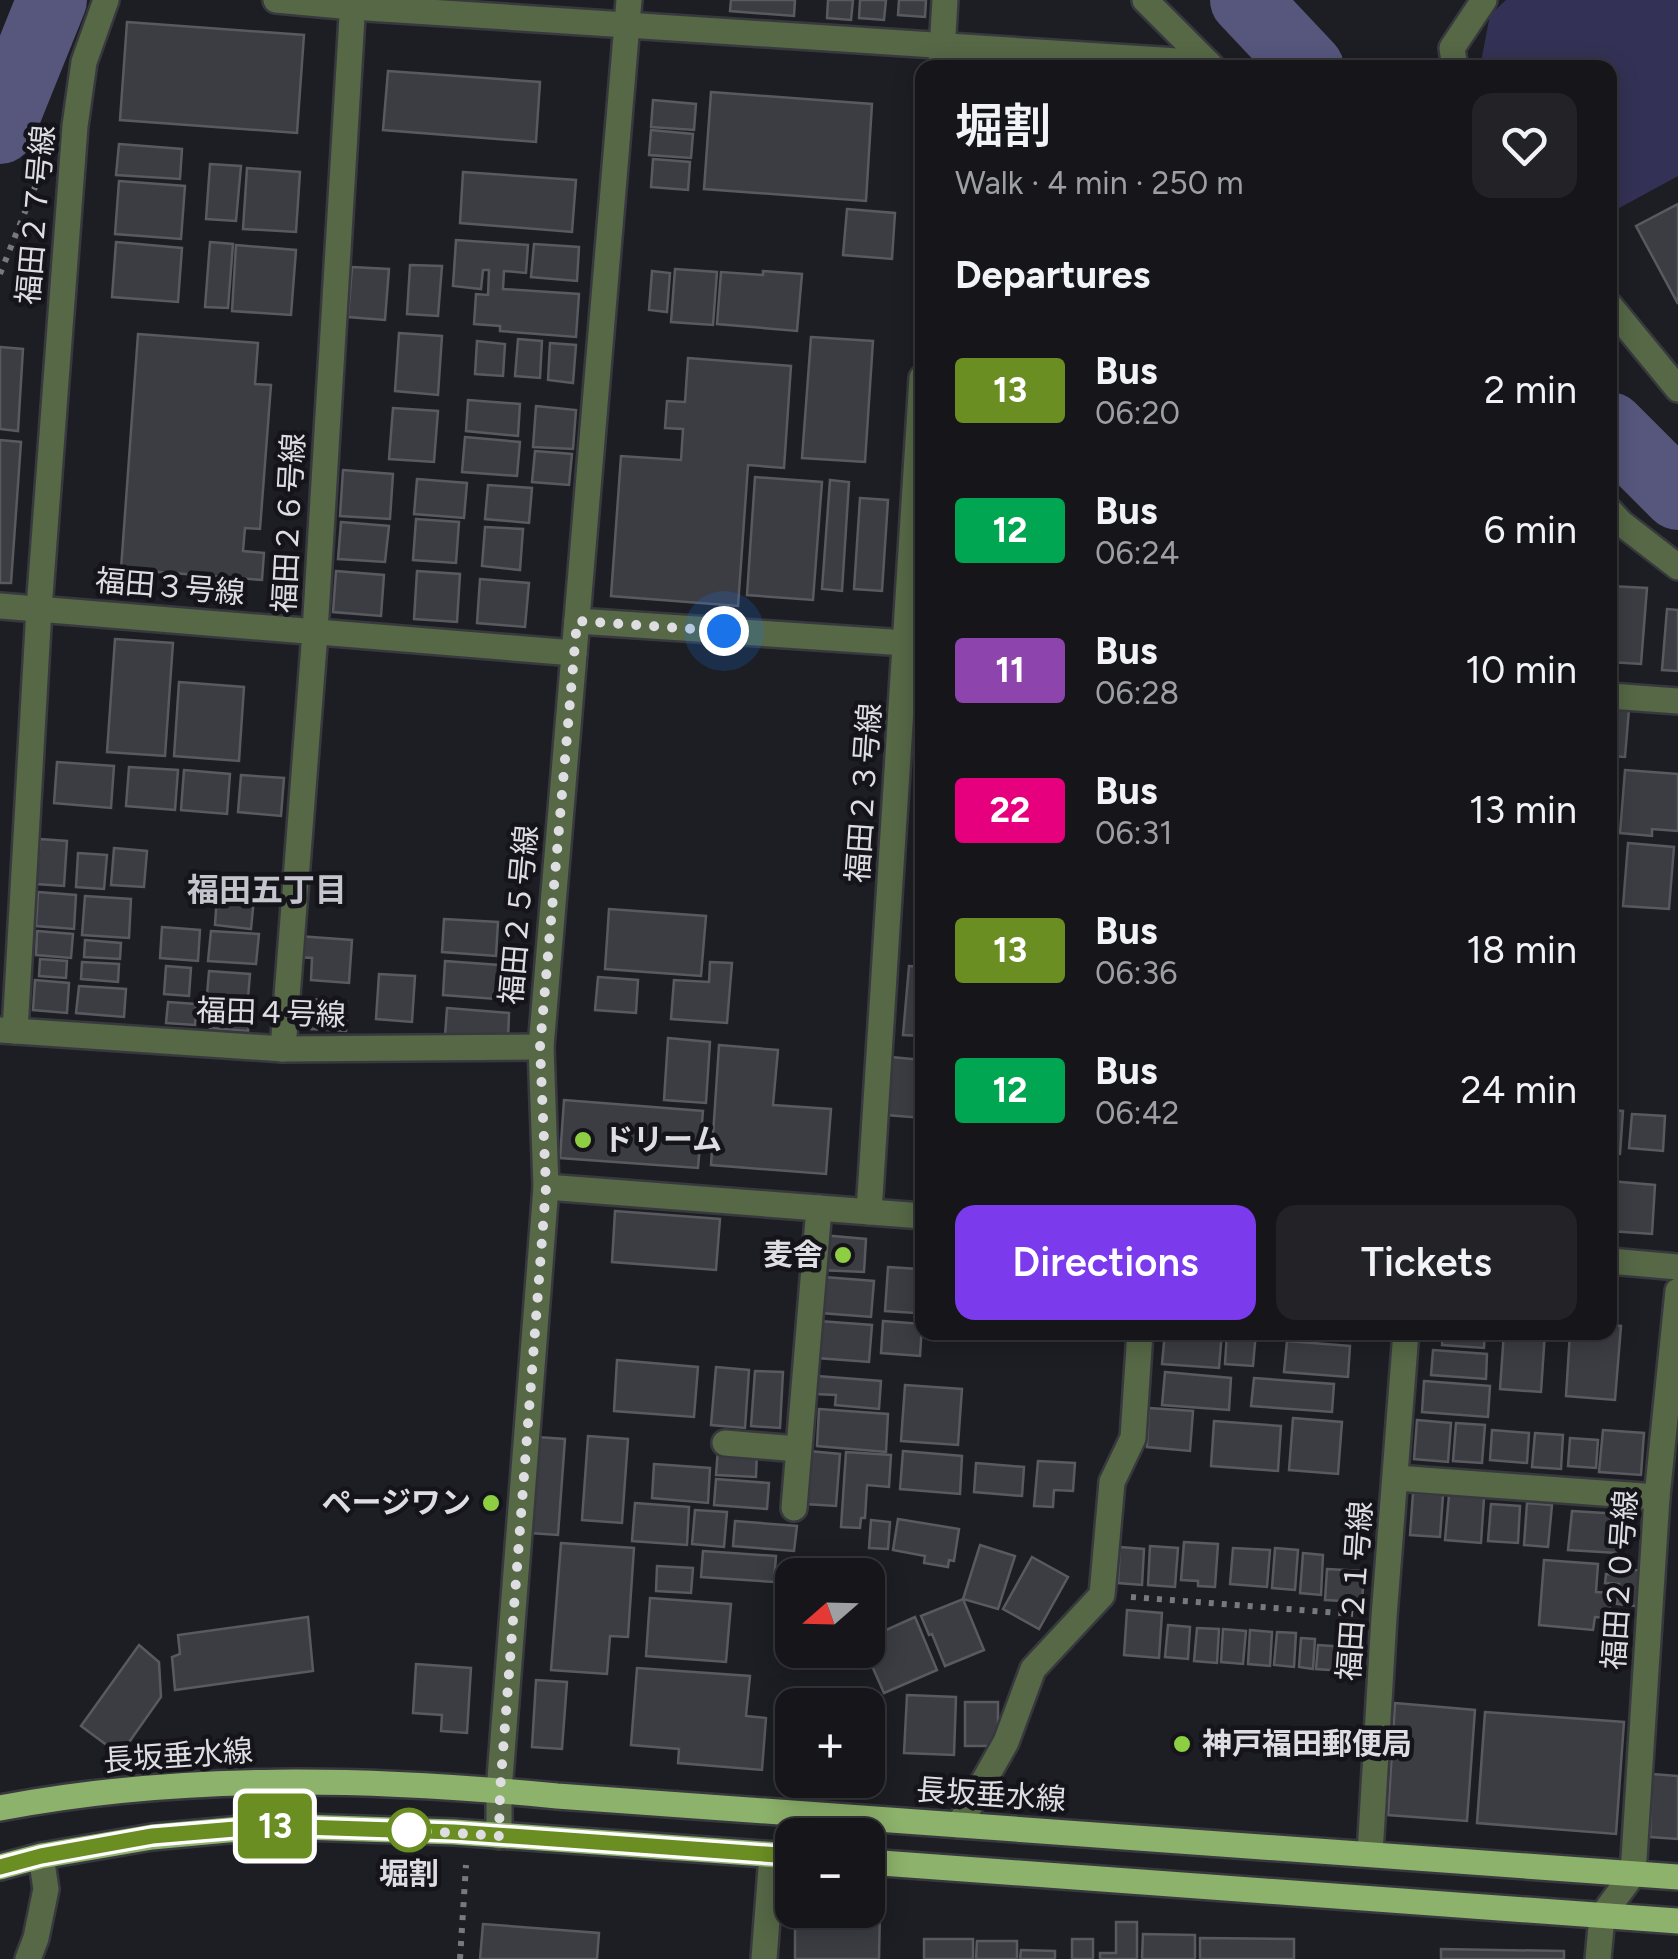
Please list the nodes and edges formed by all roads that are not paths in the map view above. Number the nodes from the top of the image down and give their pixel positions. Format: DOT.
graph roads {
  1 [pos="106,0"];
  2 [pos="276,0"];
  3 [pos="945,0"];
  4 [pos="1145,0"];
  5 [pos="1484,0"];
  6 [pos="352,4"];
  7 [pos="628,13"];
  8 [pos="941,57"];
  9 [pos="1042,60"];
  10 [pos="1206,60"];
  11 [pos="1454,60"];
  12 [pos="1617,314"];
  13 [pos="1678,388"];
  14 [pos="1617,519"];
  15 [pos="1678,567"];
  16 [pos="0,606"];
  17 [pos="39,609"];
  18 [pos="577,621"];
  19 [pos="315,632"];
  20 [pos="915,644"];
  21 [pos="574,653"];
  22 [pos="1617,697"];
  23 [pos="1678,701"];
  24 [pos="8,1031"];
  25 [pos="540,1047"];
  26 [pos="283,1049"];
  27 [pos="546,1187"];
  28 [pos="819,1208"];
  29 [pos="869,1212"];
  30 [pos="915,1215"];
  31 [pos="1617,1263"];
  32 [pos="1678,1267"];
  33 [pos="1678,1291"];
  34 [pos="1140,1340"];
  35 [pos="1405,1340"];
  36 [pos="725,1443"];
  37 [pos="798,1449"];
  38 [pos="1396,1478"];
  39 [pos="1658,1497"];
  40 [pos="794,1508"];
  41 [pos="500,1791"];
  42 [pos="0,1808"];
  43 [pos="958,1825"];
  44 [pos="499,1836"];
  45 [pos="1370,1854"];
  46 [pos="41,1856"];
  47 [pos="775,1856"];
  48 [pos="885,1863"];
  49 [pos="0,1868"];
  50 [pos="1633,1874"];
  51 [pos="1678,1877"];
  52 [pos="775,1896"];
  53 [pos="1602,1916"];
  54 [pos="1678,1921"];
  55 [pos="28,1959"];
  56 [pos="764,1959"];
  57 [pos="1598,1959"];
  1 -- 17 [label="street, 福田２７号線"];
  2 -- 6 [label="street"];
  3 -- 8 [label="street"];
  4 -- 10 [label="street"];
  5 -- 11 [label="street"];
  6 -- 7 [label="street"];
  6 -- 19 [label="street, 福田２６号線"];
  7 -- 8 [label="street"];
  7 -- 18 [label="street, 福田２５号線"];
  8 -- 9 [label="street"];
  12 -- 13 [label="street"];
  14 -- 15 [label="street"];
  16 -- 17 [label="street, 福田３号線"];
  17 -- 19 [label="street, 福田３号線"];
  17 -- 24 [label="street, 福田２７号線"];
  18 -- 20 [label="street"];
  18 -- 21 [label="street, 福田２５号線"];
  19 -- 21 [label="street, 福田３号線"];
  19 -- 26 [label="street, 福田２６号線"];
  20 -- 29 [label="street, 福田２３号線"];
  21 -- 25 [label="street, 福田２５号線"];
  22 -- 23 [label="street"];
  24 -- 26 [label="street, 福田４号線"];
  25 -- 26 [label="street, 福田４号線"];
  25 -- 27 [label="street, 福田２５号線"];
  27 -- 28 [label="street"];
  27 -- 41 [label="street, 福田２５号線"];
  28 -- 29 [label="street"];
  28 -- 37 [label="street"];
  29 -- 30 [label="street"];
  31 -- 32 [label="street"];
  33 -- 39 [label="street, 福田２０号線"];
  34 -- 43 [label="street"];
  35 -- 38 [label="street, 福田２１号線"];
  36 -- 37 [label="street"];
  37 -- 40 [label="street"];
  38 -- 39 [label="street"];
  38 -- 45 [label="street, 福田２１号線"];
  39 -- 50 [label="street, 福田２０号線"];
  41 -- 42 [label="main road, 長坂垂水線"];
  41 -- 43 [label="main road, 長坂垂水線"];
  41 -- 44 [label="street, 福田２５号線"];
  43 -- 45 [label="main road, 長坂垂水線"];
  44 -- 46 [label="main road"];
  44 -- 47 [label="main road"];
  45 -- 50 [label="main road, 長坂垂水線"];
  46 -- 49 [label="main road"];
  46 -- 55 [label="street"];
  48 -- 53 [label="main road"];
  50 -- 51 [label="main road, 長坂垂水線"];
  50 -- 53 [label="street"];
  52 -- 56 [label="street"];
  53 -- 54 [label="main road"];
  53 -- 57 [label="street"];
}
